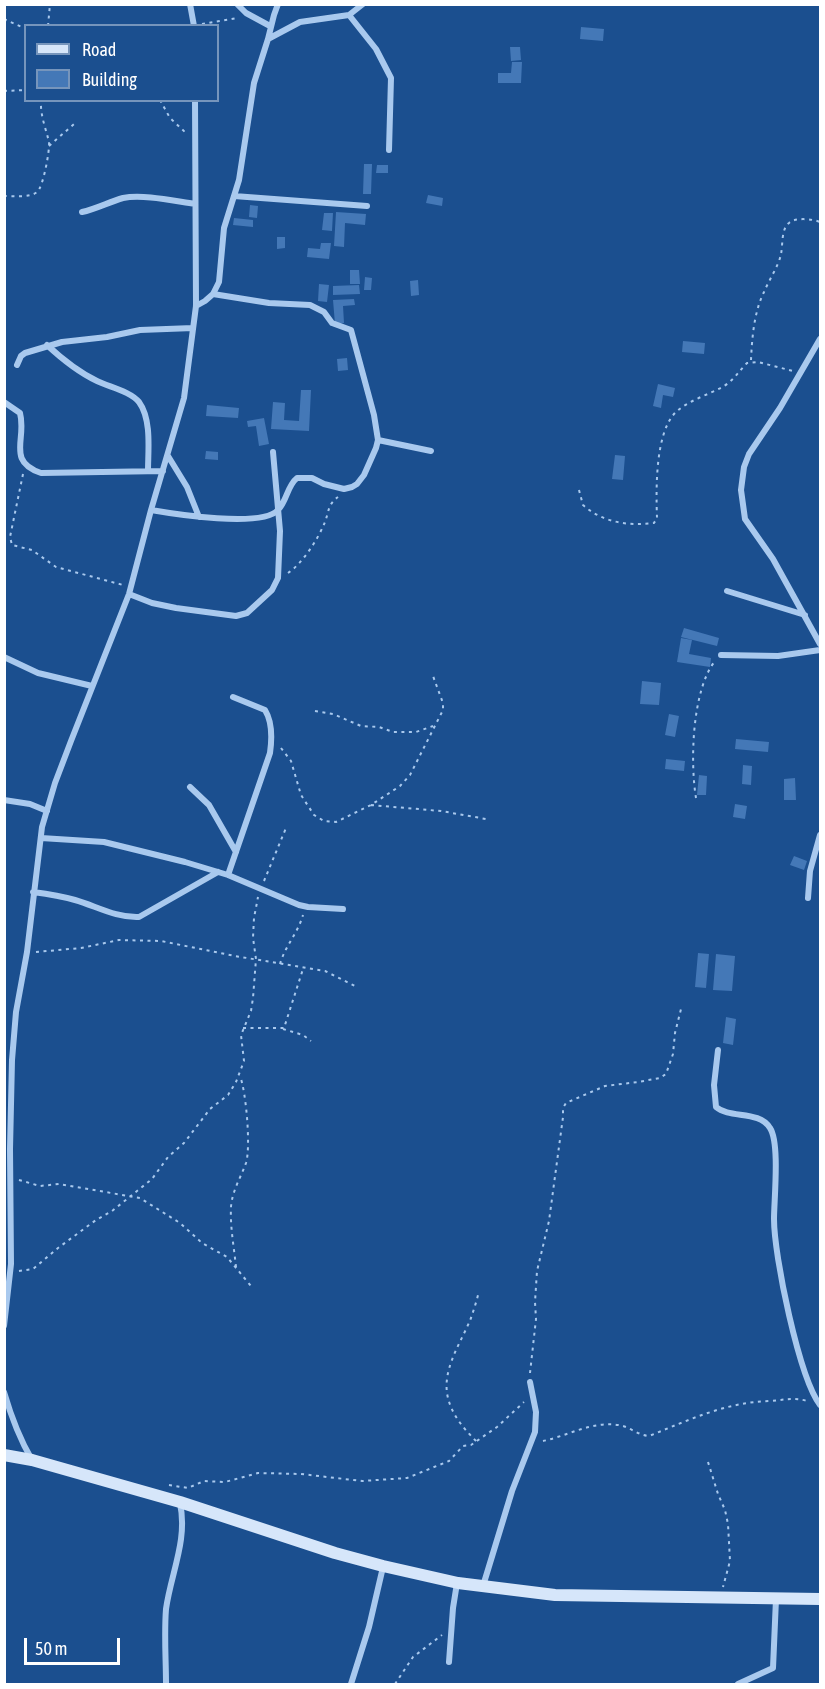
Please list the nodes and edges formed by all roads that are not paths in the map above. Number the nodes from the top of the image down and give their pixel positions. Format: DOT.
graph roads {
  1 [pos="190,4"];
  2 [pos="237,4"];
  3 [pos="278,4"];
  4 [pos="363,4"];
  5 [pos="349,15"];
  6 [pos="194,24"];
  7 [pos="270,26"];
  8 [pos="268,39"];
  9 [pos="195,102"];
  10 [pos="389,150"];
  11 [pos="234,196"];
  12 [pos="195,204"];
  13 [pos="367,206"];
  14 [pos="82,212"];
  15 [pos="213,294"];
  16 [pos="196,306"];
  17 [pos="193,328"];
  18 [pos="820,339"];
  19 [pos="47,345"];
  20 [pos="17,365"];
  21 [pos="4,402"];
  22 [pos="378,440"];
  23 [pos="431,451"];
  24 [pos="273,452"];
  25 [pos="168,456"];
  26 [pos="148,471"];
  27 [pos="163,471"];
  28 [pos="151,510"];
  29 [pos="278,510"];
  30 [pos="199,517"];
  31 [pos="130,591"];
  32 [pos="728,591"];
  33 [pos="805,615"];
  34 [pos="820,644"];
  35 [pos="820,650"];
  36 [pos="721,655"];
  37 [pos="4,657"];
  38 [pos="92,686"];
  39 [pos="233,696"];
  40 [pos="190,787"];
  41 [pos="4,800"];
  42 [pos="47,811"];
  43 [pos="820,835"];
  44 [pos="41,838"];
  45 [pos="236,852"];
  46 [pos="218,872"];
  47 [pos="228,875"];
  48 [pos="33,892"];
  49 [pos="808,898"];
  50 [pos="343,909"];
  51 [pos="718,1050"];
  52 [pos="6,1288"];
  53 [pos="4,1326"];
  54 [pos="530,1382"];
  55 [pos="4,1392"];
  56 [pos="818,1404"];
  57 [pos="4,1455"];
  58 [pos="32,1460"];
  59 [pos="180,1502"];
  60 [pos="383,1566"];
  61 [pos="458,1583"];
  62 [pos="483,1587"];
  63 [pos="776,1599"];
  64 [pos="820,1599"];
  65 [pos="449,1662"];
  66 [pos="166,1684"];
  67 [pos="351,1684"];
  68 [pos="738,1684"];
  1 -- 6 [label="street"];
  2 -- 7 [label="street"];
  3 -- 7 [label="street"];
  4 -- 5 [label="street"];
  5 -- 8 [label="street"];
  5 -- 10 [label="street"];
  7 -- 8 [label="street"];
  8 -- 11 [label="street"];
  9 -- 12 [label="street"];
  11 -- 13 [label="street"];
  11 -- 15 [label="street"];
  12 -- 14 [label="street"];
  12 -- 16 [label="street"];
  15 -- 16 [label="street"];
  15 -- 22 [label="street"];
  16 -- 17 [label="street"];
  17 -- 19 [label="street"];
  17 -- 25 [label="street"];
  18 -- 33 [label="street"];
  19 -- 20 [label="street"];
  19 -- 26 [label="street"];
  21 -- 26 [label="street"];
  22 -- 23 [label="street"];
  22 -- 29 [label="street"];
  24 -- 29 [label="street"];
  25 -- 27 [label="street"];
  25 -- 30 [label="street"];
  26 -- 27 [label="street"];
  27 -- 28 [label="street"];
  28 -- 30 [label="street"];
  28 -- 31 [label="street"];
  29 -- 30 [label="street"];
  29 -- 31 [label="street"];
  31 -- 38 [label="street"];
  32 -- 33 [label="street"];
  33 -- 34 [label="street"];
  35 -- 36 [label="street"];
  37 -- 38 [label="street"];
  38 -- 42 [label="street"];
  39 -- 45 [label="street"];
  40 -- 45 [label="street"];
  41 -- 42 [label="street"];
  42 -- 44 [label="street"];
  43 -- 49 [label="street"];
  44 -- 46 [label="street"];
  44 -- 48 [label="street"];
  45 -- 47 [label="street"];
  46 -- 47 [label="street"];
  46 -- 48 [label="street"];
  47 -- 50 [label="street"];
  48 -- 52 [label="street"];
  51 -- 56 [label="street"];
  52 -- 53 [label="street"];
  54 -- 62 [label="street"];
  55 -- 58 [label="street"];
  57 -- 58 [label="street"];
  58 -- 59 [label="street"];
  59 -- 60 [label="street"];
  59 -- 66 [label="street"];
  60 -- 61 [label="street"];
  60 -- 67 [label="street"];
  61 -- 62 [label="street"];
  61 -- 65 [label="street"];
  62 -- 63 [label="street"];
  63 -- 64 [label="street"];
  63 -- 68 [label="street"];
}
